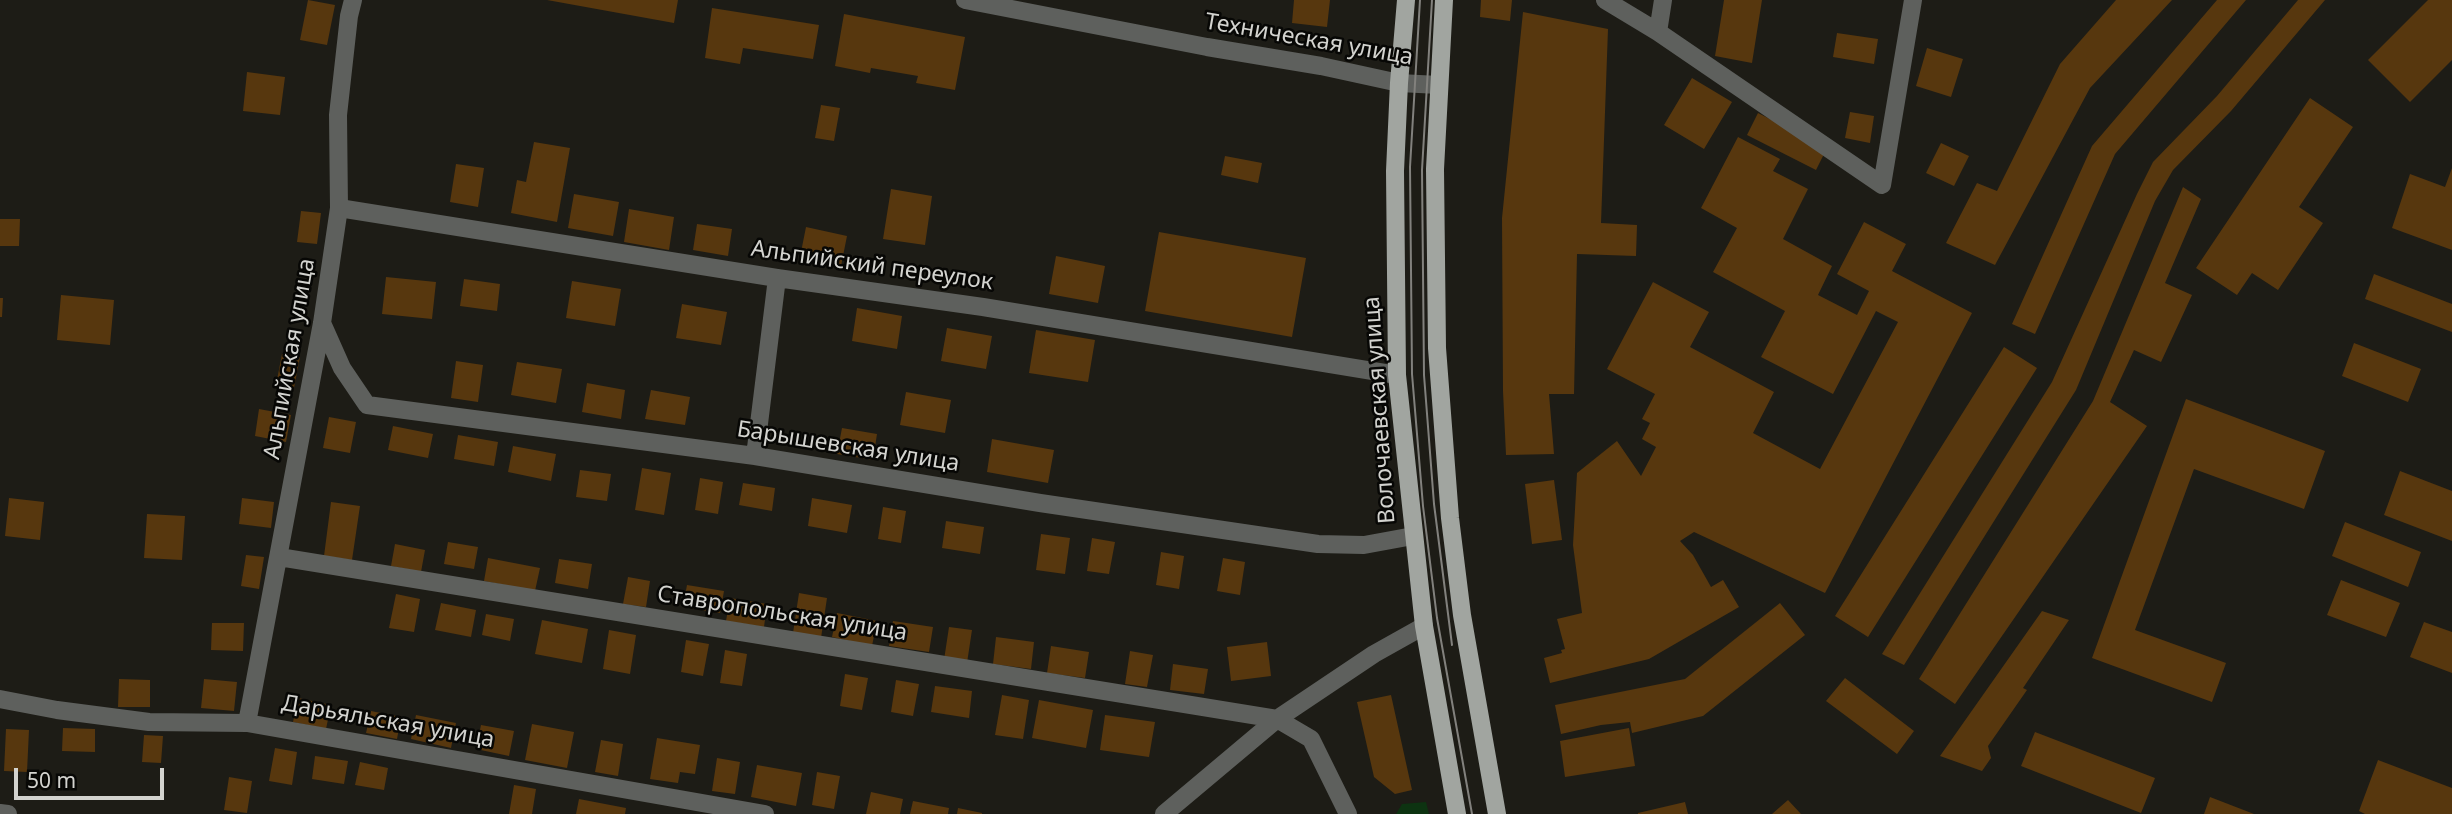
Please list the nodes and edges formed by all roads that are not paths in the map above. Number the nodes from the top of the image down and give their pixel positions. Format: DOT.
graph roads {
  1 [pos="353,0"];
  2 [pos="965,0"];
  3 [pos="1406,0"];
  4 [pos="1444,0"];
  5 [pos="1605,0"];
  6 [pos="1663,0"];
  7 [pos="1913,0"];
  8 [pos="1658,32"];
  9 [pos="1399,83"];
  10 [pos="1440,85"];
  11 [pos="339,208"];
  12 [pos="777,278"];
  13 [pos="323,323"];
  14 [pos="1397,375"];
  15 [pos="754,456"];
  16 [pos="1413,536"];
  17 [pos="279,557"];
  18 [pos="1424,626"];
  19 [pos="0,699"];
  20 [pos="1277,719"];
  21 [pos="247,723"];
  22 [pos="0,813"];
  23 [pos="8,814"];
  24 [pos="765,814"];
  25 [pos="1164,814"];
  26 [pos="1348,814"];
  27 [pos="1457,814"];
  28 [pos="1497,814"];
  1 -- 11 [label="street, Альпийская улица"];
  2 -- 9 [label="street, Техническая улица"];
  3 -- 9 [label="main road, Волочаевская улица"];
  4 -- 10 [label="main road"];
  5 -- 8 [label="street"];
  6 -- 8 [label="street"];
  7 -- 8 [label="street"];
  9 -- 10 [label="street, Техническая улица"];
  9 -- 14 [label="main road, Волочаевская улица"];
  10 -- 28 [label="main road"];
  11 -- 12 [label="street, Альпийский переулок"];
  11 -- 13 [label="street, Альпийская улица"];
  12 -- 14 [label="street, Альпийский переулок"];
  12 -- 15 [label="street"];
  13 -- 15 [label="street, Барышевская улица"];
  13 -- 17 [label="street, Альпийская улица"];
  14 -- 16 [label="main road, Волочаевская улица"];
  15 -- 16 [label="street, Барышевская улица"];
  16 -- 18 [label="main road, Волочаевская улица"];
  17 -- 20 [label="street, Ставропольская улица"];
  17 -- 21 [label="street, Альпийская улица"];
  18 -- 20 [label="street"];
  18 -- 27 [label="main road, Волочаевская улица"];
  19 -- 21 [label="street, Дарьяльская улица"];
  20 -- 25 [label="street"];
  20 -- 26 [label="street"];
  21 -- 24 [label="street, Дарьяльская улица"];
  22 -- 23 [label="street"];
}
